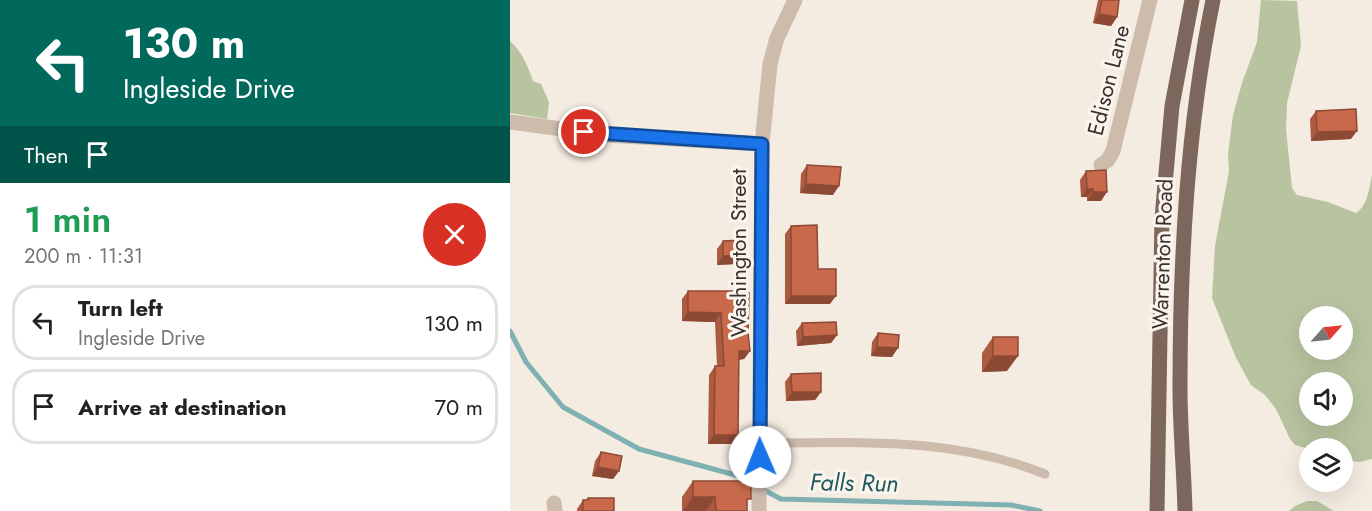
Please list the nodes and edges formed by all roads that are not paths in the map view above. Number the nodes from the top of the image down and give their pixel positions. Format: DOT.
graph roads {
  1 [pos="795,0"];
  2 [pos="1150,0"];
  3 [pos="1192,0"];
  4 [pos="1213,0"];
  5 [pos="510,122"];
  6 [pos="762,144"];
  7 [pos="1101,165"];
  8 [pos="760,443"];
  9 [pos="1045,474"];
  10 [pos="759,505"];
  11 [pos="1157,511"];
  12 [pos="1185,511"];
  1 -- 6 [label="street, Washington Street"];
  2 -- 7 [label="street, Edison Lane"];
  3 -- 11 [label="main road, Warrenton Road"];
  4 -- 12 [label="main road, Warrenton Road"];
  5 -- 6 [label="street"];
  6 -- 8 [label="street, Washington Street"];
  8 -- 9 [label="lane"];
  8 -- 10 [label="street, Washington Street"];
}
